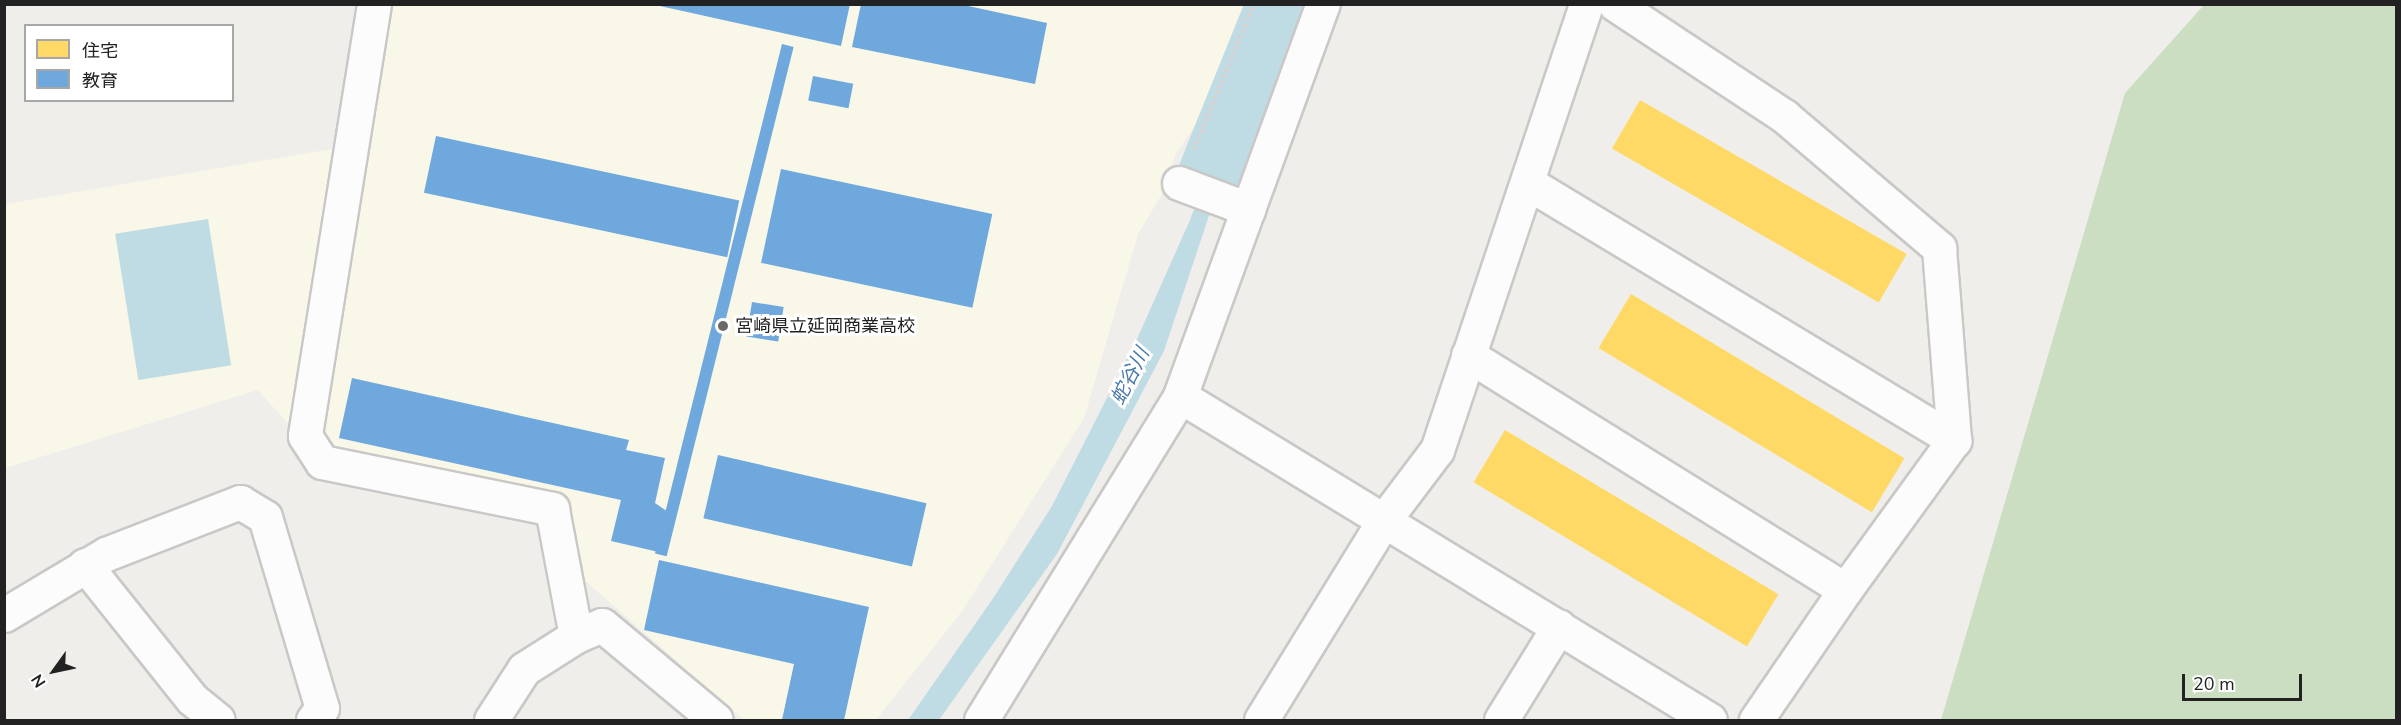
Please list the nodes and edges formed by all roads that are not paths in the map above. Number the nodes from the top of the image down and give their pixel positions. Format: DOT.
graph roads {
  1 [pos="374,4"];
  2 [pos="1323,4"];
  3 [pos="1586,4"];
  4 [pos="1615,4"];
  5 [pos="1528,183"];
  6 [pos="1185,185"];
  7 [pos="1246,209"];
  8 [pos="1468,355"];
  9 [pos="1180,396"];
  10 [pos="1954,441"];
  11 [pos="1384,520"];
  12 [pos="86,565"];
  13 [pos="1845,590"];
  14 [pos="4,615"];
  15 [pos="1558,626"];
  16 [pos="576,636"];
  17 [pos="704,716"];
  18 [pos="218,720"];
  19 [pos="313,720"];
  20 [pos="491,720"];
  21 [pos="981,720"];
  22 [pos="1261,720"];
  23 [pos="1501,720"];
  24 [pos="1710,720"];
  25 [pos="1756,720"];
  1 -- 16 [label="street"];
  2 -- 7 [label="street"];
  3 -- 5 [label="street"];
  4 -- 10 [label="street"];
  5 -- 8 [label="street"];
  5 -- 10 [label="street"];
  6 -- 7 [label="street"];
  7 -- 9 [label="street"];
  8 -- 11 [label="street"];
  8 -- 13 [label="street"];
  9 -- 11 [label="street"];
  9 -- 21 [label="street"];
  10 -- 13 [label="street"];
  11 -- 15 [label="street"];
  11 -- 22 [label="street"];
  12 -- 14 [label="street"];
  12 -- 18 [label="street"];
  12 -- 19 [label="street"];
  13 -- 25 [label="street"];
  15 -- 23 [label="street"];
  15 -- 24 [label="street"];
  16 -- 17 [label="street"];
  16 -- 20 [label="street"];
}
